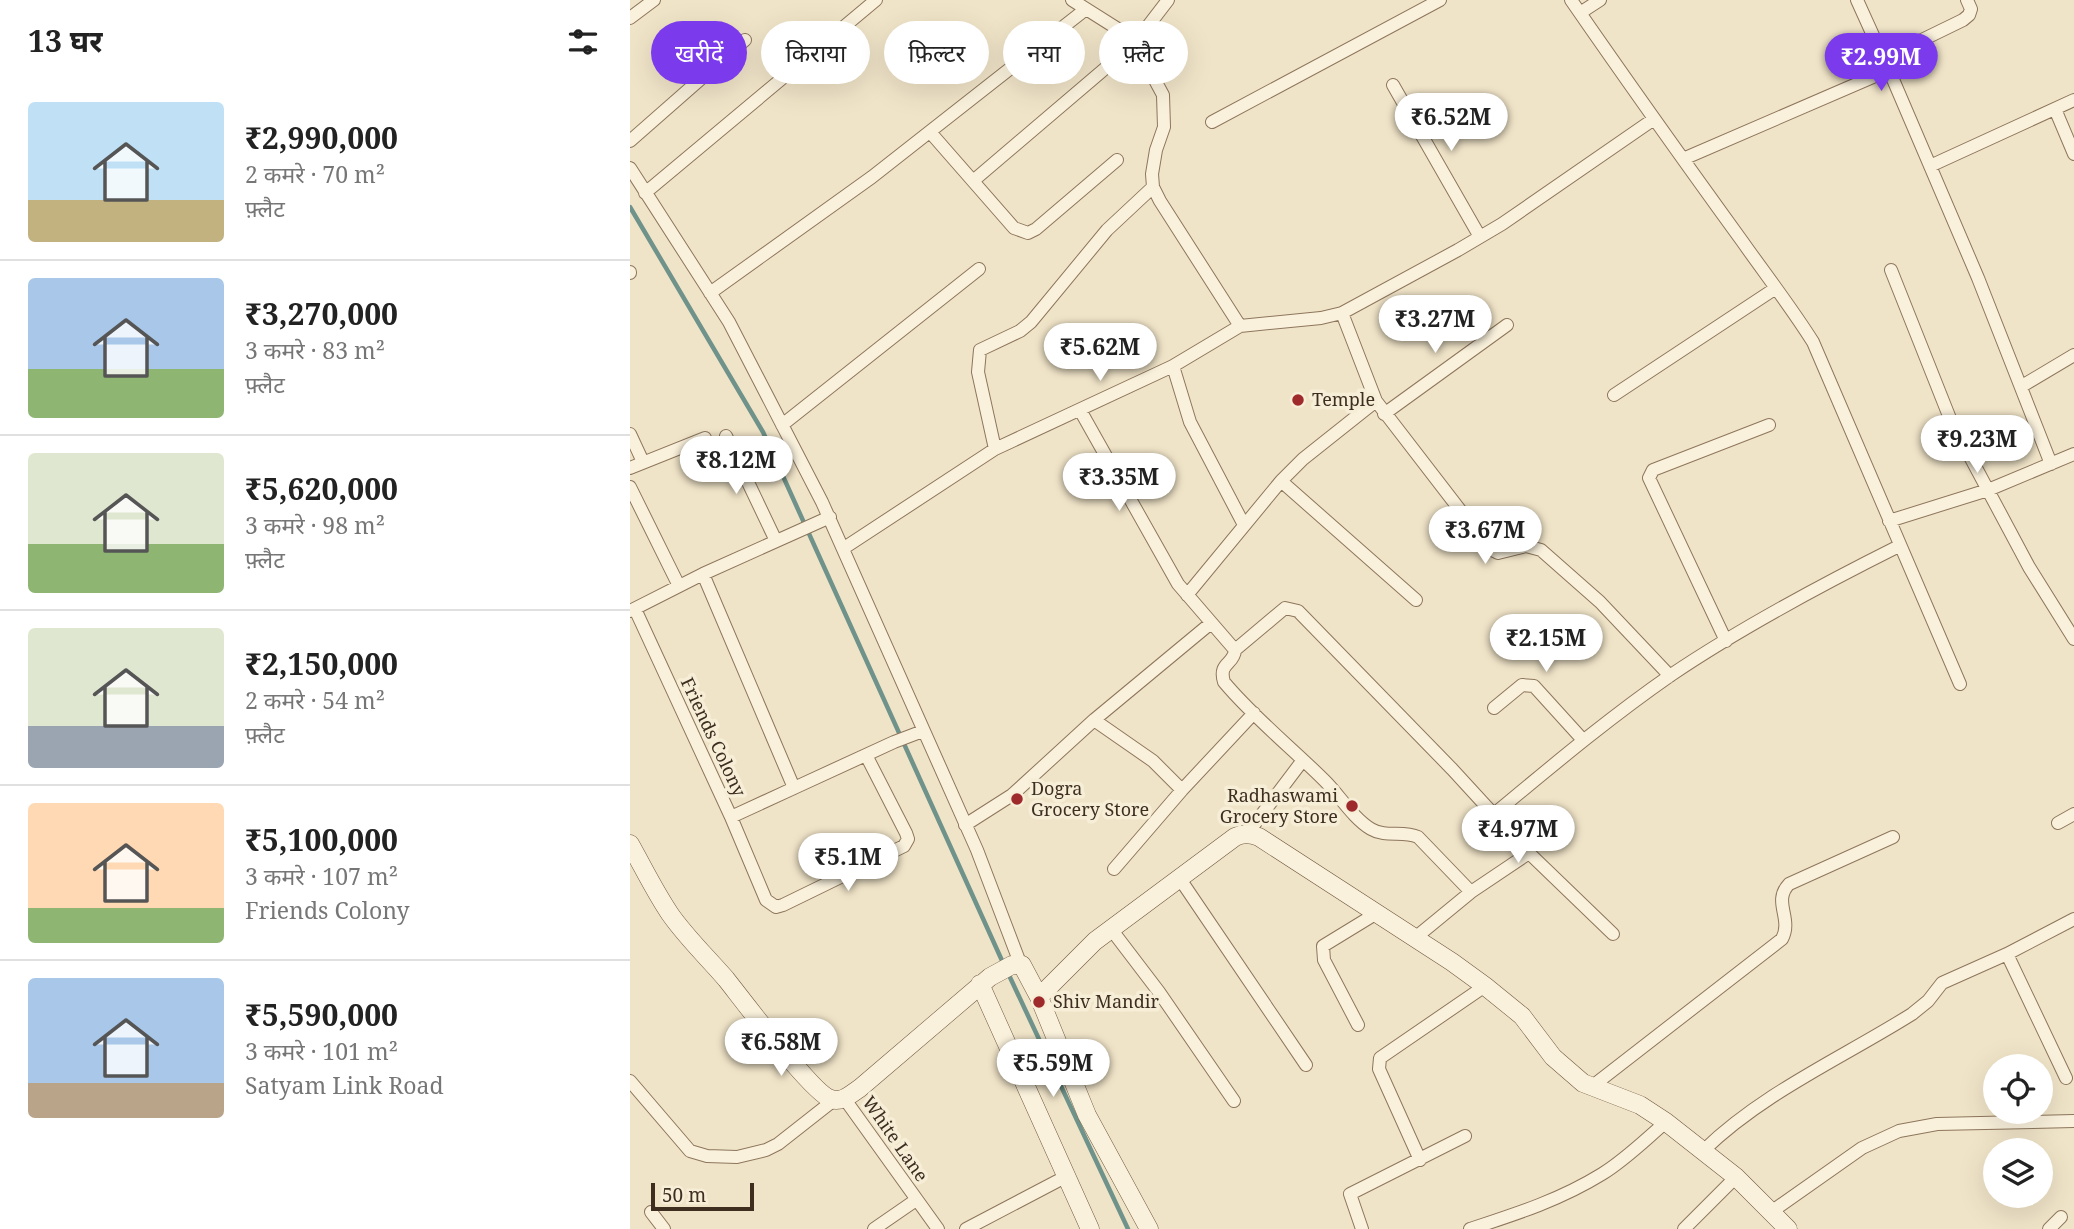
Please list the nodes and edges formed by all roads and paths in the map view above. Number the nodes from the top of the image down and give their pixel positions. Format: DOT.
graph roads {
  1 [pos="654,0"];
  2 [pos="876,0"];
  3 [pos="1072,0"];
  4 [pos="1168,0"];
  5 [pos="1440,0"];
  6 [pos="1571,0"];
  7 [pos="1600,0"];
  8 [pos="1857,0"];
  9 [pos="1967,0"];
  10 [pos="1086,9"];
  11 [pos="1580,13"];
  12 [pos="630,18"];
  13 [pos="1106,21"];
  14 [pos="1152,21"];
  15 [pos="1886,64"];
  16 [pos="1099,74"];
  17 [pos="695,84"];
  18 [pos="1157,84"];
  19 [pos="1393,85"];
  20 [pos="2074,100"];
  21 [pos="2055,109"];
  22 [pos="1654,119"];
  23 [pos="1212,122"];
  24 [pos="930,132"];
  25 [pos="630,141"];
  26 [pos="2074,154"];
  27 [pos="1683,159"];
  28 [pos="1117,160"];
  29 [pos="1930,166"];
  30 [pos="630,167"];
  31 [pos="973,181"];
  32 [pos="1153,187"];
  33 [pos="645,193"];
  34 [pos="1480,237"];
  35 [pos="979,269"];
  36 [pos="1891,270"];
  37 [pos="1776,288"];
  38 [pos="710,293"];
  39 [pos="1342,313"];
  40 [pos="1507,325"];
  41 [pos="1240,326"];
  42 [pos="2074,355"];
  43 [pos="1173,366"];
  44 [pos="2022,386"];
  45 [pos="1614,395"];
  46 [pos="1376,401"];
  47 [pos="1080,410"];
  48 [pos="1384,414"];
  49 [pos="782,425"];
  50 [pos="1769,425"];
  51 [pos="630,434"];
  52 [pos="726,436"];
  53 [pos="705,438"];
  54 [pos="995,449"];
  55 [pos="2074,454"];
  56 [pos="643,462"];
  57 [pos="2051,464"];
  58 [pos="630,468"];
  59 [pos="1281,481"];
  60 [pos="630,486"];
  61 [pos="1988,489"];
  62 [pos="830,517"];
  63 [pos="1889,521"];
  64 [pos="1244,525"];
  65 [pos="776,541"];
  66 [pos="1899,546"];
  67 [pos="844,548"];
  68 [pos="703,574"];
  69 [pos="679,586"];
  70 [pos="1187,595"];
  71 [pos="1416,600"];
  72 [pos="632,610"];
  73 [pos="1211,623"];
  74 [pos="2074,639"];
  75 [pos="1726,640"];
  76 [pos="1235,650"];
  77 [pos="1670,676"];
  78 [pos="1960,684"];
  79 [pos="1494,708"];
  80 [pos="1254,713"];
  81 [pos="1094,720"];
  82 [pos="923,731"];
  83 [pos="1583,740"];
  84 [pos="866,755"];
  85 [pos="1303,760"];
  86 [pos="794,788"];
  87 [pos="1182,790"];
  88 [pos="1494,814"];
  89 [pos="2074,814"];
  90 [pos="731,817"];
  91 [pos="2058,823"];
  92 [pos="965,825"];
  93 [pos="1247,834"];
  94 [pos="1893,837"];
  95 [pos="630,844"];
  96 [pos="1529,853"];
  97 [pos="1114,869"];
  98 [pos="1180,879"];
  99 [pos="1471,892"];
  100 [pos="1377,913"];
  101 [pos="2074,919"];
  102 [pos="1111,929"];
  103 [pos="1613,933"];
  104 [pos="1415,938"];
  105 [pos="2007,954"];
  106 [pos="1016,964"];
  107 [pos="985,981"];
  108 [pos="1485,986"];
  109 [pos="1039,997"];
  110 [pos="1358,1025"];
  111 [pos="1306,1065"];
  112 [pos="2066,1077"];
  113 [pos="631,1086"];
  114 [pos="1590,1088"];
  115 [pos="839,1099"];
  116 [pos="1234,1101"];
  117 [pos="2074,1121"];
  118 [pos="1666,1122"];
  119 [pos="1465,1136"];
  120 [pos="1704,1150"];
  121 [pos="1420,1160"];
  122 [pos="1067,1176"];
  123 [pos="1736,1177"];
  124 [pos="916,1200"];
  125 [pos="651,1212"];
  126 [pos="1771,1212"];
  127 [pos="2061,1217"];
  128 [pos="664,1229"];
  129 [pos="874,1229"];
  130 [pos="938,1229"];
  131 [pos="967,1229"];
  132 [pos="1090,1229"];
  133 [pos="1149,1229"];
  134 [pos="1362,1229"];
  135 [pos="1470,1229"];
  136 [pos="1684,1229"];
  137 [pos="1788,1229"];
  138 [pos="2049,1229"];
  1 -- 12 [label="street"];
  2 -- 33 [label="street"];
  3 -- 10 [label="street"];
  4 -- 14 [label="street"];
  5 -- 23 [label="street"];
  6 -- 11 [label="street"];
  7 -- 11 [label="street"];
  8 -- 15 [label="street"];
  9 -- 15 [label="street"];
  10 -- 13 [label="street"];
  10 -- 24 [label="street"];
  11 -- 22 [label="street"];
  15 -- 27 [label="street"];
  15 -- 29 [label="street"];
  16 -- 31 [label="street"];
  17 -- 25 [label="street"];
  18 -- 32 [label="street"];
  19 -- 34 [label="street"];
  20 -- 21 [label="street"];
  21 -- 26 [label="street"];
  21 -- 29 [label="street"];
  22 -- 27 [label="street"];
  22 -- 34 [label="street"];
  24 -- 31 [label="street"];
  24 -- 38 [label="street"];
  27 -- 37 [label="street"];
  28 -- 31 [label="street"];
  29 -- 44 [label="street"];
  30 -- 33 [label="street"];
  32 -- 41 [label="street"];
  32 -- 54 [label="street"];
  33 -- 38 [label="street"];
  34 -- 39 [label="street"];
  35 -- 49 [label="street"];
  36 -- 61 [label="street"];
  37 -- 45 [label="street"];
  37 -- 63 [label="street"];
  38 -- 49 [label="street"];
  39 -- 41 [label="street"];
  39 -- 46 [label="street"];
  40 -- 48 [label="street"];
  41 -- 43 [label="street"];
  42 -- 44 [label="street"];
  43 -- 47 [label="street"];
  43 -- 64 [label="street"];
  44 -- 57 [label="street"];
  46 -- 48 [label="street"];
  46 -- 59 [label="street"];
  47 -- 54 [label="street"];
  47 -- 70 [label="street"];
  48 -- 77 [label="street"];
  49 -- 62 [label="street"];
  50 -- 75 [label="street"];
  51 -- 56 [label="street"];
  52 -- 65 [label="street"];
  53 -- 56 [label="street"];
  54 -- 67 [label="street"];
  55 -- 57 [label="street"];
  56 -- 58 [label="street"];
  57 -- 61 [label="street"];
  59 -- 64 [label="street"];
  59 -- 71 [label="street"];
  60 -- 69 [label="street"];
  61 -- 63 [label="street"];
  61 -- 74 [label="street"];
  62 -- 65 [label="street"];
  62 -- 67 [label="street"];
  63 -- 66 [label="street"];
  64 -- 70 [label="street"];
  65 -- 68 [label="street"];
  66 -- 75 [label="street"];
  66 -- 78 [label="street"];
  67 -- 82 [label="street"];
  68 -- 69 [label="street"];
  68 -- 86 [label="street"];
  69 -- 72 [label="street"];
  70 -- 73 [label="street"];
  72 -- 90 [label="street, Friends Colony"];
  73 -- 76 [label="street"];
  73 -- 81 [label="street"];
  75 -- 77 [label="street"];
  76 -- 80 [label="street"];
  76 -- 88 [label="street"];
  77 -- 83 [label="street"];
  79 -- 83 [label="street"];
  80 -- 85 [label="street"];
  80 -- 87 [label="street"];
  81 -- 87 [label="street"];
  81 -- 92 [label="street"];
  82 -- 84 [label="street, Friends Colony"];
  82 -- 92 [label="street"];
  83 -- 88 [label="street"];
  84 -- 86 [label="street, Friends Colony"];
  84 -- 90 [label="street"];
  85 -- 93 [label="street"];
  85 -- 99 [label="street"];
  86 -- 90 [label="street, Friends Colony"];
  87 -- 97 [label="street"];
  88 -- 96 [label="street"];
  89 -- 91 [label="street"];
  92 -- 106 [label="street"];
  93 -- 98 [label="main road"];
  93 -- 100 [label="main road"];
  94 -- 114 [label="street"];
  95 -- 115 [label="main road"];
  96 -- 99 [label="street"];
  96 -- 103 [label="street"];
  98 -- 102 [label="main road"];
  98 -- 111 [label="street"];
  99 -- 104 [label="street"];
  100 -- 104 [label="main road"];
  100 -- 110 [label="street"];
  101 -- 105 [label="street"];
  102 -- 109 [label="main road"];
  102 -- 116 [label="street"];
  104 -- 108 [label="main road"];
  105 -- 112 [label="street"];
  105 -- 120 [label="street"];
  106 -- 107 [label="main road"];
  106 -- 109 [label="main road"];
  107 -- 115 [label="main road"];
  107 -- 122 [label="main road"];
  108 -- 114 [label="main road"];
  108 -- 121 [label="street"];
  109 -- 133 [label="main road"];
  113 -- 115 [label="street"];
  114 -- 118 [label="main road"];
  115 -- 124 [label="street, White Lane"];
  117 -- 126 [label="street"];
  118 -- 120 [label="main road"];
  118 -- 135 [label="street"];
  119 -- 121 [label="street"];
  120 -- 123 [label="main road"];
  121 -- 134 [label="street"];
  122 -- 131 [label="street"];
  122 -- 132 [label="main road"];
  123 -- 126 [label="main road"];
  123 -- 136 [label="street"];
  124 -- 129 [label="street, White Lane"];
  124 -- 130 [label="street, White Lane"];
  125 -- 128 [label="street"];
  126 -- 137 [label="main road"];
  127 -- 138 [label="street"];
}
